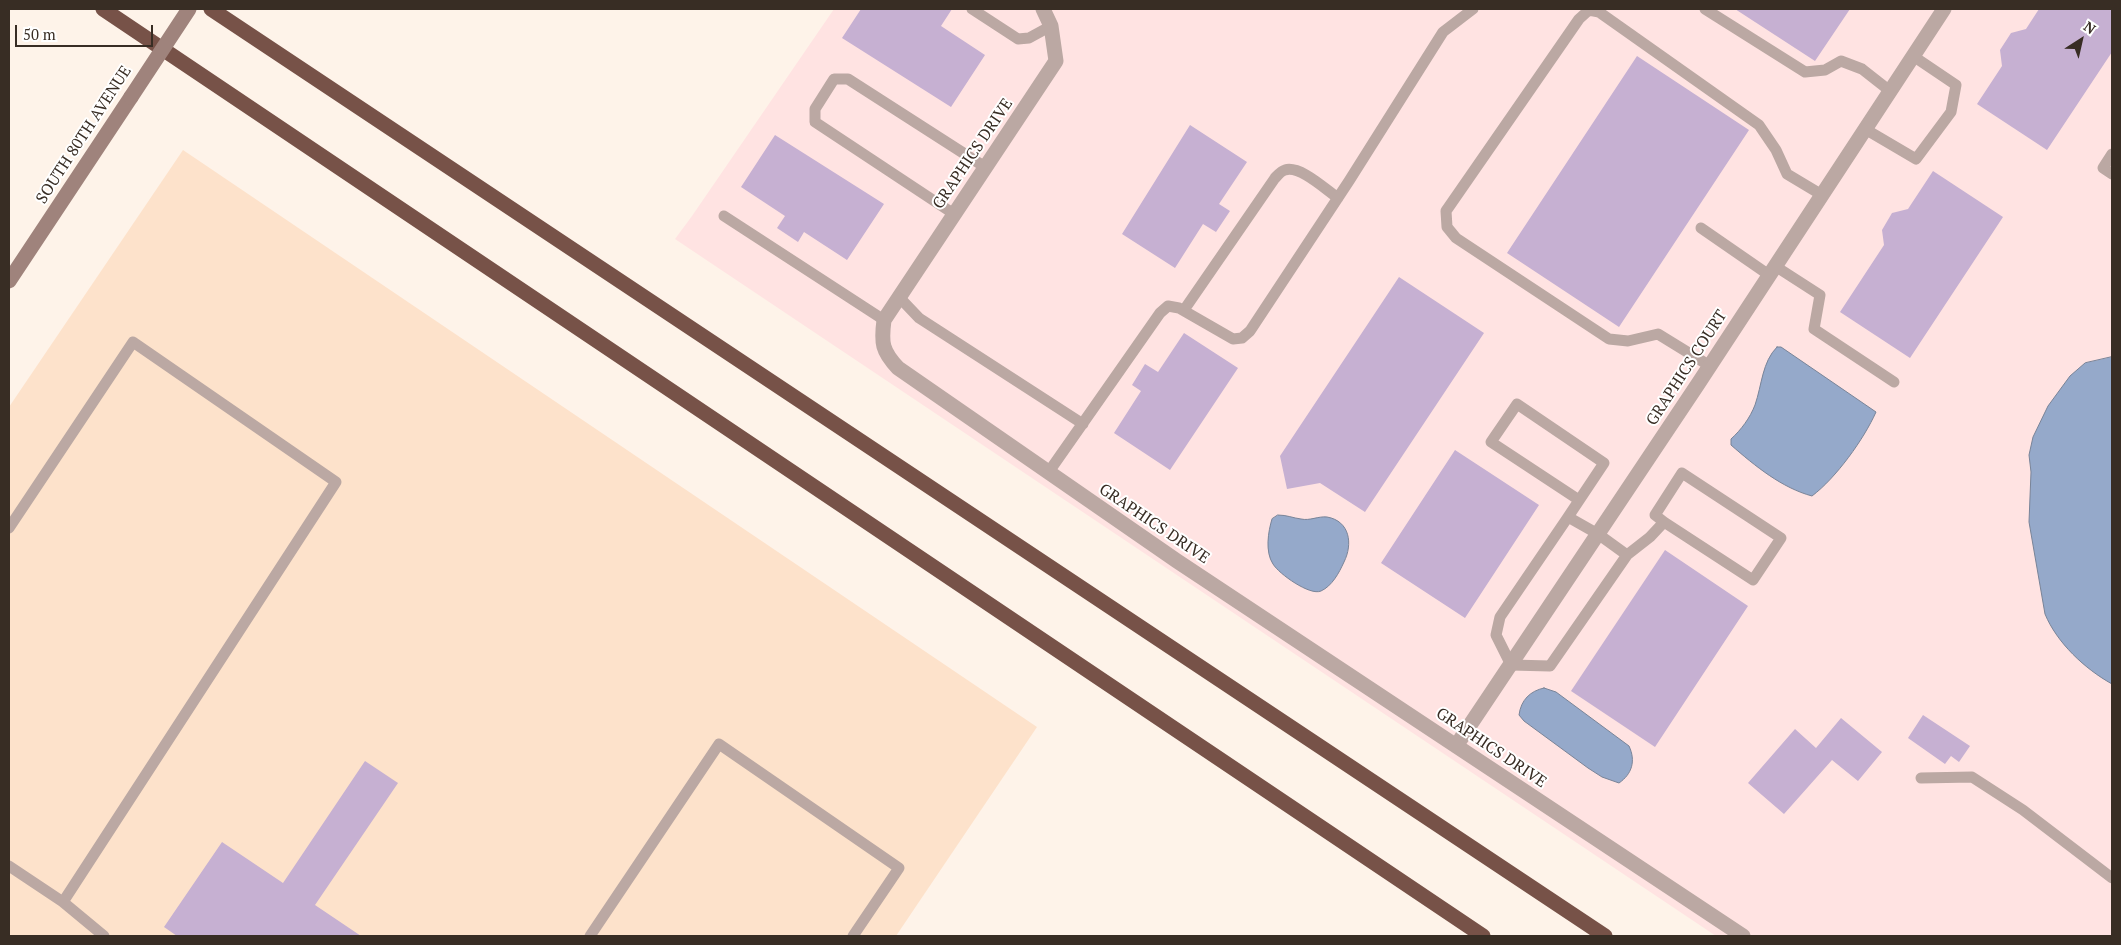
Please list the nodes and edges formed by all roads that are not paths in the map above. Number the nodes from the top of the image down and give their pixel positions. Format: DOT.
graph roads {
  1 [pos="103,9"];
  2 [pos="189,9"];
  3 [pos="211,9"];
  4 [pos="972,9"];
  5 [pos="1043,9"];
  6 [pos="1473,9"];
  7 [pos="1705,9"];
  8 [pos="1944,9"];
  9 [pos="1051,26"];
  10 [pos="1913,56"];
  11 [pos="1890,90"];
  12 [pos="1865,129"];
  13 [pos="2112,154"];
  14 [pos="986,167"];
  15 [pos="2112,174"];
  16 [pos="1822,195"];
  17 [pos="1338,198"];
  18 [pos="954,214"];
  19 [pos="724,216"];
  20 [pos="1701,228"];
  21 [pos="1772,270"];
  22 [pos="9,281"];
  23 [pos="899,297"];
  24 [pos="1184,310"];
  25 [pos="884,320"];
  26 [pos="1710,366"];
  27 [pos="1894,382"];
  28 [pos="1083,424"];
  29 [pos="1048,474"];
  30 [pos="1578,500"];
  31 [pos="1568,517"];
  32 [pos="1664,522"];
  33 [pos="9,528"];
  34 [pos="1598,534"];
  35 [pos="1627,555"];
  36 [pos="1510,665"];
  37 [pos="1456,746"];
  38 [pos="1921,778"];
  39 [pos="9,866"];
  40 [pos="2112,878"];
  41 [pos="63,902"];
  42 [pos="104,936"];
  43 [pos="590,936"];
  44 [pos="853,936"];
  45 [pos="1483,936"];
  46 [pos="1605,936"];
  47 [pos="1743,936"];
  1 -- 45 [label="highway"];
  2 -- 22 [label="street, SOUTH 80TH AVENUE, bridge"];
  3 -- 46 [label="highway"];
  4 -- 9 [label="lane"];
  5 -- 9 [label="street, GRAPHICS DRIVE"];
  6 -- 17 [label="lane"];
  7 -- 11 [label="lane"];
  8 -- 10 [label="street, GRAPHICS COURT"];
  9 -- 14 [label="street, GRAPHICS DRIVE"];
  10 -- 11 [label="street, GRAPHICS COURT"];
  10 -- 12 [label="lane"];
  11 -- 12 [label="street, GRAPHICS COURT"];
  12 -- 16 [label="street, GRAPHICS COURT"];
  13 -- 15 [label="lane"];
  14 -- 18 [label="street, GRAPHICS DRIVE"];
  14 -- 18 [label="lane"];
  16 -- 21 [label="street, GRAPHICS COURT"];
  16 -- 26 [label="lane"];
  17 -- 24 [label="lane"];
  17 -- 24 [label="lane"];
  18 -- 23 [label="street, GRAPHICS DRIVE"];
  19 -- 25 [label="lane"];
  20 -- 21 [label="lane"];
  21 -- 26 [label="street, GRAPHICS COURT"];
  21 -- 27 [label="lane"];
  23 -- 25 [label="street, GRAPHICS DRIVE"];
  23 -- 28 [label="lane"];
  24 -- 28 [label="lane"];
  25 -- 29 [label="street, GRAPHICS DRIVE"];
  26 -- 34 [label="street, GRAPHICS COURT"];
  28 -- 29 [label="lane"];
  29 -- 37 [label="street, GRAPHICS DRIVE"];
  30 -- 30 [label="lane"];
  30 -- 31 [label="lane"];
  31 -- 34 [label="lane"];
  31 -- 36 [label="lane"];
  32 -- 32 [label="lane"];
  32 -- 35 [label="lane"];
  33 -- 41 [label="lane"];
  34 -- 35 [label="lane"];
  34 -- 36 [label="street, GRAPHICS COURT"];
  35 -- 36 [label="lane"];
  36 -- 37 [label="street, GRAPHICS COURT"];
  37 -- 47 [label="street, GRAPHICS DRIVE"];
  38 -- 40 [label="lane"];
  39 -- 41 [label="lane"];
  41 -- 42 [label="lane"];
  43 -- 44 [label="lane"];
}
